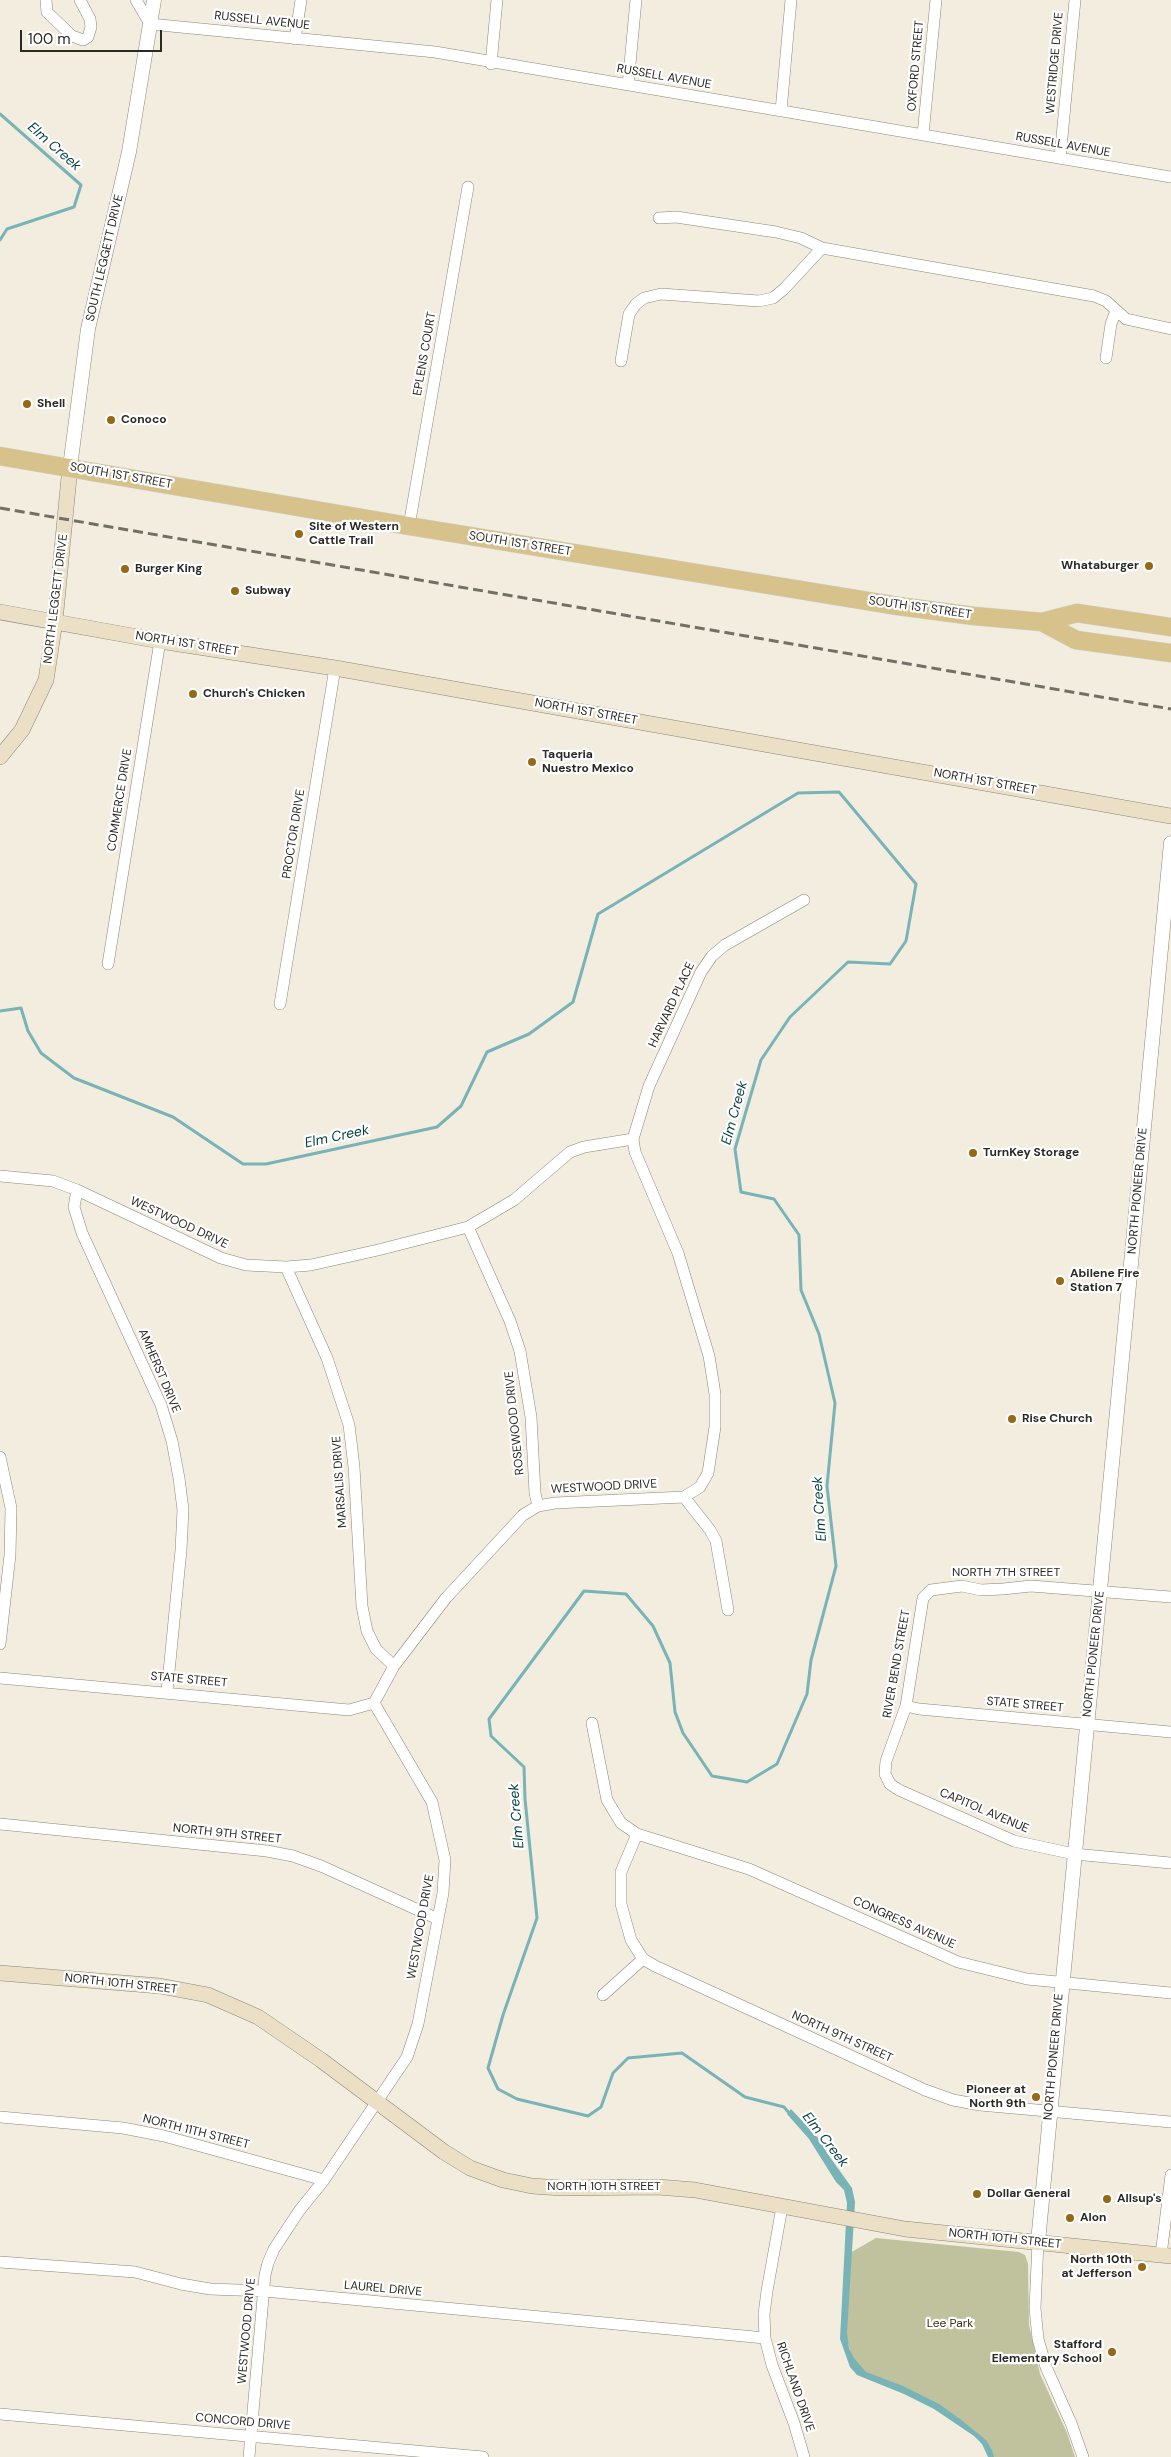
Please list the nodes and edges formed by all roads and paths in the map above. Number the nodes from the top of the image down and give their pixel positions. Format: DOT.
graph roads {
  1 [pos="46,0"];
  2 [pos="80,0"];
  3 [pos="136,0"];
  4 [pos="154,0"];
  5 [pos="301,0"];
  6 [pos="497,0"];
  7 [pos="636,0"];
  8 [pos="791,0"];
  9 [pos="936,0"];
  10 [pos="1075,0"];
  11 [pos="150,24"];
  12 [pos="295,39"];
  13 [pos="491,64"];
  14 [pos="628,85"];
  15 [pos="781,111"];
  16 [pos="923,135"];
  17 [pos="1060,158"];
  18 [pos="1171,177"];
  19 [pos="468,187"];
  20 [pos="659,218"];
  21 [pos="822,248"];
  22 [pos="1116,311"];
  23 [pos="1171,329"];
  24 [pos="1106,358"];
  25 [pos="621,361"];
  26 [pos="0,456"];
  27 [pos="70,468"];
  28 [pos="65,518"];
  29 [pos="409,526"];
  30 [pos="0,612"];
  31 [pos="55,621"];
  32 [pos="1042,622"];
  33 [pos="1171,627"];
  34 [pos="160,641"];
  35 [pos="1171,653"];
  36 [pos="335,668"];
  37 [pos="0,757"];
  38 [pos="1171,816"];
  39 [pos="1171,843"];
  40 [pos="804,900"];
  41 [pos="108,964"];
  42 [pos="280,1004"];
  43 [pos="632,1139"];
  44 [pos="0,1176"];
  45 [pos="77,1190"];
  46 [pos="468,1227"];
  47 [pos="286,1267"];
  48 [pos="0,1457"];
  49 [pos="684,1497"];
  50 [pos="538,1506"];
  51 [pos="932,1590"];
  52 [pos="1100,1590"];
  53 [pos="1171,1597"];
  54 [pos="728,1610"];
  55 [pos="0,1644"];
  56 [pos="394,1666"];
  57 [pos="0,1678"];
  58 [pos="167,1692"];
  59 [pos="374,1703"];
  60 [pos="906,1706"];
  61 [pos="592,1723"];
  62 [pos="1087,1724"];
  63 [pos="1171,1732"];
  64 [pos="885,1774"];
  65 [pos="0,1824"];
  66 [pos="637,1834"];
  67 [pos="1074,1854"];
  68 [pos="1171,1863"];
  69 [pos="438,1918"];
  70 [pos="643,1959"];
  71 [pos="0,1973"];
  72 [pos="1061,1983"];
  73 [pos="1171,1992"];
  74 [pos="603,1995"];
  75 [pos="377,2102"];
  76 [pos="1048,2110"];
  77 [pos="0,2117"];
  78 [pos="1171,2122"];
  79 [pos="1171,2175"];
  80 [pos="324,2180"];
  81 [pos="782,2207"];
  82 [pos="1038,2242"];
  83 [pos="1166,2256"];
  84 [pos="0,2262"];
  85 [pos="264,2292"];
  86 [pos="765,2338"];
  87 [pos="0,2414"];
  88 [pos="251,2436"];
  89 [pos="249,2457"];
  90 [pos="483,2457"];
  91 [pos="804,2457"];
  92 [pos="1082,2457"];
  1 -- 2 [label="street"];
  3 -- 11 [label="street"];
  4 -- 11 [label="street, SOUTH LEGGETT DRIVE"];
  5 -- 12 [label="street"];
  6 -- 13 [label="street"];
  7 -- 14 [label="street"];
  8 -- 15 [label="street"];
  9 -- 16 [label="street, OXFORD STREET"];
  10 -- 17 [label="street, WESTRIDGE DRIVE"];
  11 -- 12 [label="street, RUSSELL AVENUE"];
  11 -- 27 [label="street, SOUTH LEGGETT DRIVE"];
  12 -- 13 [label="street, RUSSELL AVENUE"];
  13 -- 14 [label="street, RUSSELL AVENUE"];
  14 -- 15 [label="street, RUSSELL AVENUE"];
  15 -- 16 [label="street, RUSSELL AVENUE"];
  16 -- 17 [label="street, RUSSELL AVENUE"];
  17 -- 18 [label="street, RUSSELL AVENUE"];
  19 -- 29 [label="street, EPLENS COURT"];
  20 -- 21 [label="street"];
  21 -- 22 [label="street"];
  21 -- 25 [label="street"];
  22 -- 23 [label="street"];
  22 -- 24 [label="street"];
  26 -- 27 [label="main road, SOUTH 1ST STREET"];
  27 -- 28 [label="main road, SOUTH LEGGETT DRIVE"];
  27 -- 29 [label="main road, SOUTH 1ST STREET"];
  28 -- 31 [label="main road, NORTH LEGGETT DRIVE"];
  29 -- 32 [label="main road, SOUTH 1ST STREET"];
  30 -- 31 [label="main road, NORTH 1ST STREET"];
  31 -- 34 [label="main road, NORTH 1ST STREET"];
  31 -- 37 [label="main road, NORTH LEGGETT DRIVE"];
  32 -- 33 [label="main road, SOUTH 1ST STREET"];
  32 -- 35 [label="main road, SOUTH 1ST STREET"];
  34 -- 36 [label="main road, NORTH 1ST STREET"];
  34 -- 41 [label="street, COMMERCE DRIVE"];
  36 -- 38 [label="main road, NORTH 1ST STREET"];
  36 -- 42 [label="street, PROCTOR DRIVE"];
  39 -- 52 [label="street, NORTH PIONEER DRIVE"];
  40 -- 43 [label="street, HARVARD PLACE"];
  43 -- 46 [label="street, WESTWOOD DRIVE"];
  43 -- 49 [label="street"];
  44 -- 45 [label="street, WESTWOOD DRIVE"];
  45 -- 47 [label="street, WESTWOOD DRIVE"];
  45 -- 58 [label="street, AMHERST DRIVE"];
  46 -- 47 [label="street, WESTWOOD DRIVE"];
  46 -- 50 [label="street, ROSEWOOD DRIVE"];
  47 -- 56 [label="street, MARSALIS DRIVE"];
  48 -- 55 [label="street"];
  49 -- 50 [label="street, WESTWOOD DRIVE"];
  49 -- 54 [label="street"];
  50 -- 56 [label="street, WESTWOOD DRIVE"];
  51 -- 52 [label="street, NORTH 7TH STREET"];
  51 -- 60 [label="street, RIVER BEND STREET"];
  52 -- 53 [label="street, NORTH 7TH STREET"];
  52 -- 62 [label="street, NORTH PIONEER DRIVE"];
  56 -- 59 [label="street, WESTWOOD DRIVE"];
  57 -- 58 [label="street, STATE STREET"];
  58 -- 59 [label="street, STATE STREET"];
  59 -- 69 [label="street, WESTWOOD DRIVE"];
  60 -- 62 [label="street, STATE STREET"];
  60 -- 64 [label="street, RIVER BEND STREET"];
  61 -- 66 [label="street"];
  62 -- 63 [label="street, STATE STREET"];
  62 -- 67 [label="street, NORTH PIONEER DRIVE"];
  64 -- 67 [label="street, CAPITOL AVENUE"];
  65 -- 69 [label="street, NORTH 9TH STREET"];
  66 -- 70 [label="street"];
  66 -- 72 [label="street, CONGRESS AVENUE"];
  67 -- 68 [label="street, CAPITOL AVENUE"];
  67 -- 72 [label="street, NORTH PIONEER DRIVE"];
  69 -- 75 [label="street, WESTWOOD DRIVE"];
  70 -- 74 [label="street"];
  70 -- 76 [label="street, NORTH 9TH STREET"];
  71 -- 75 [label="main road, NORTH 10TH STREET"];
  72 -- 73 [label="street, CONGRESS AVENUE"];
  72 -- 76 [label="street, NORTH PIONEER DRIVE"];
  75 -- 80 [label="street, WESTWOOD DRIVE"];
  75 -- 81 [label="main road, NORTH 10TH STREET"];
  76 -- 78 [label="street, NORTH 9TH STREET"];
  76 -- 82 [label="street, NORTH PIONEER DRIVE"];
  77 -- 80 [label="street, NORTH 11TH STREET"];
  79 -- 83 [label="street"];
  80 -- 85 [label="street, WESTWOOD DRIVE"];
  81 -- 82 [label="main road, NORTH 10TH STREET"];
  81 -- 86 [label="street, RICHLAND DRIVE"];
  82 -- 83 [label="main road, NORTH 10TH STREET"];
  82 -- 92 [label="street, NORTH PIONEER DRIVE"];
  84 -- 85 [label="street, LAUREL DRIVE"];
  85 -- 86 [label="street, LAUREL DRIVE"];
  85 -- 88 [label="street, WESTWOOD DRIVE"];
  86 -- 91 [label="street, RICHLAND DRIVE"];
  87 -- 88 [label="street, CONCORD DRIVE"];
  88 -- 89 [label="street, WESTWOOD DRIVE"];
  88 -- 90 [label="street, CONCORD DRIVE"];
}
